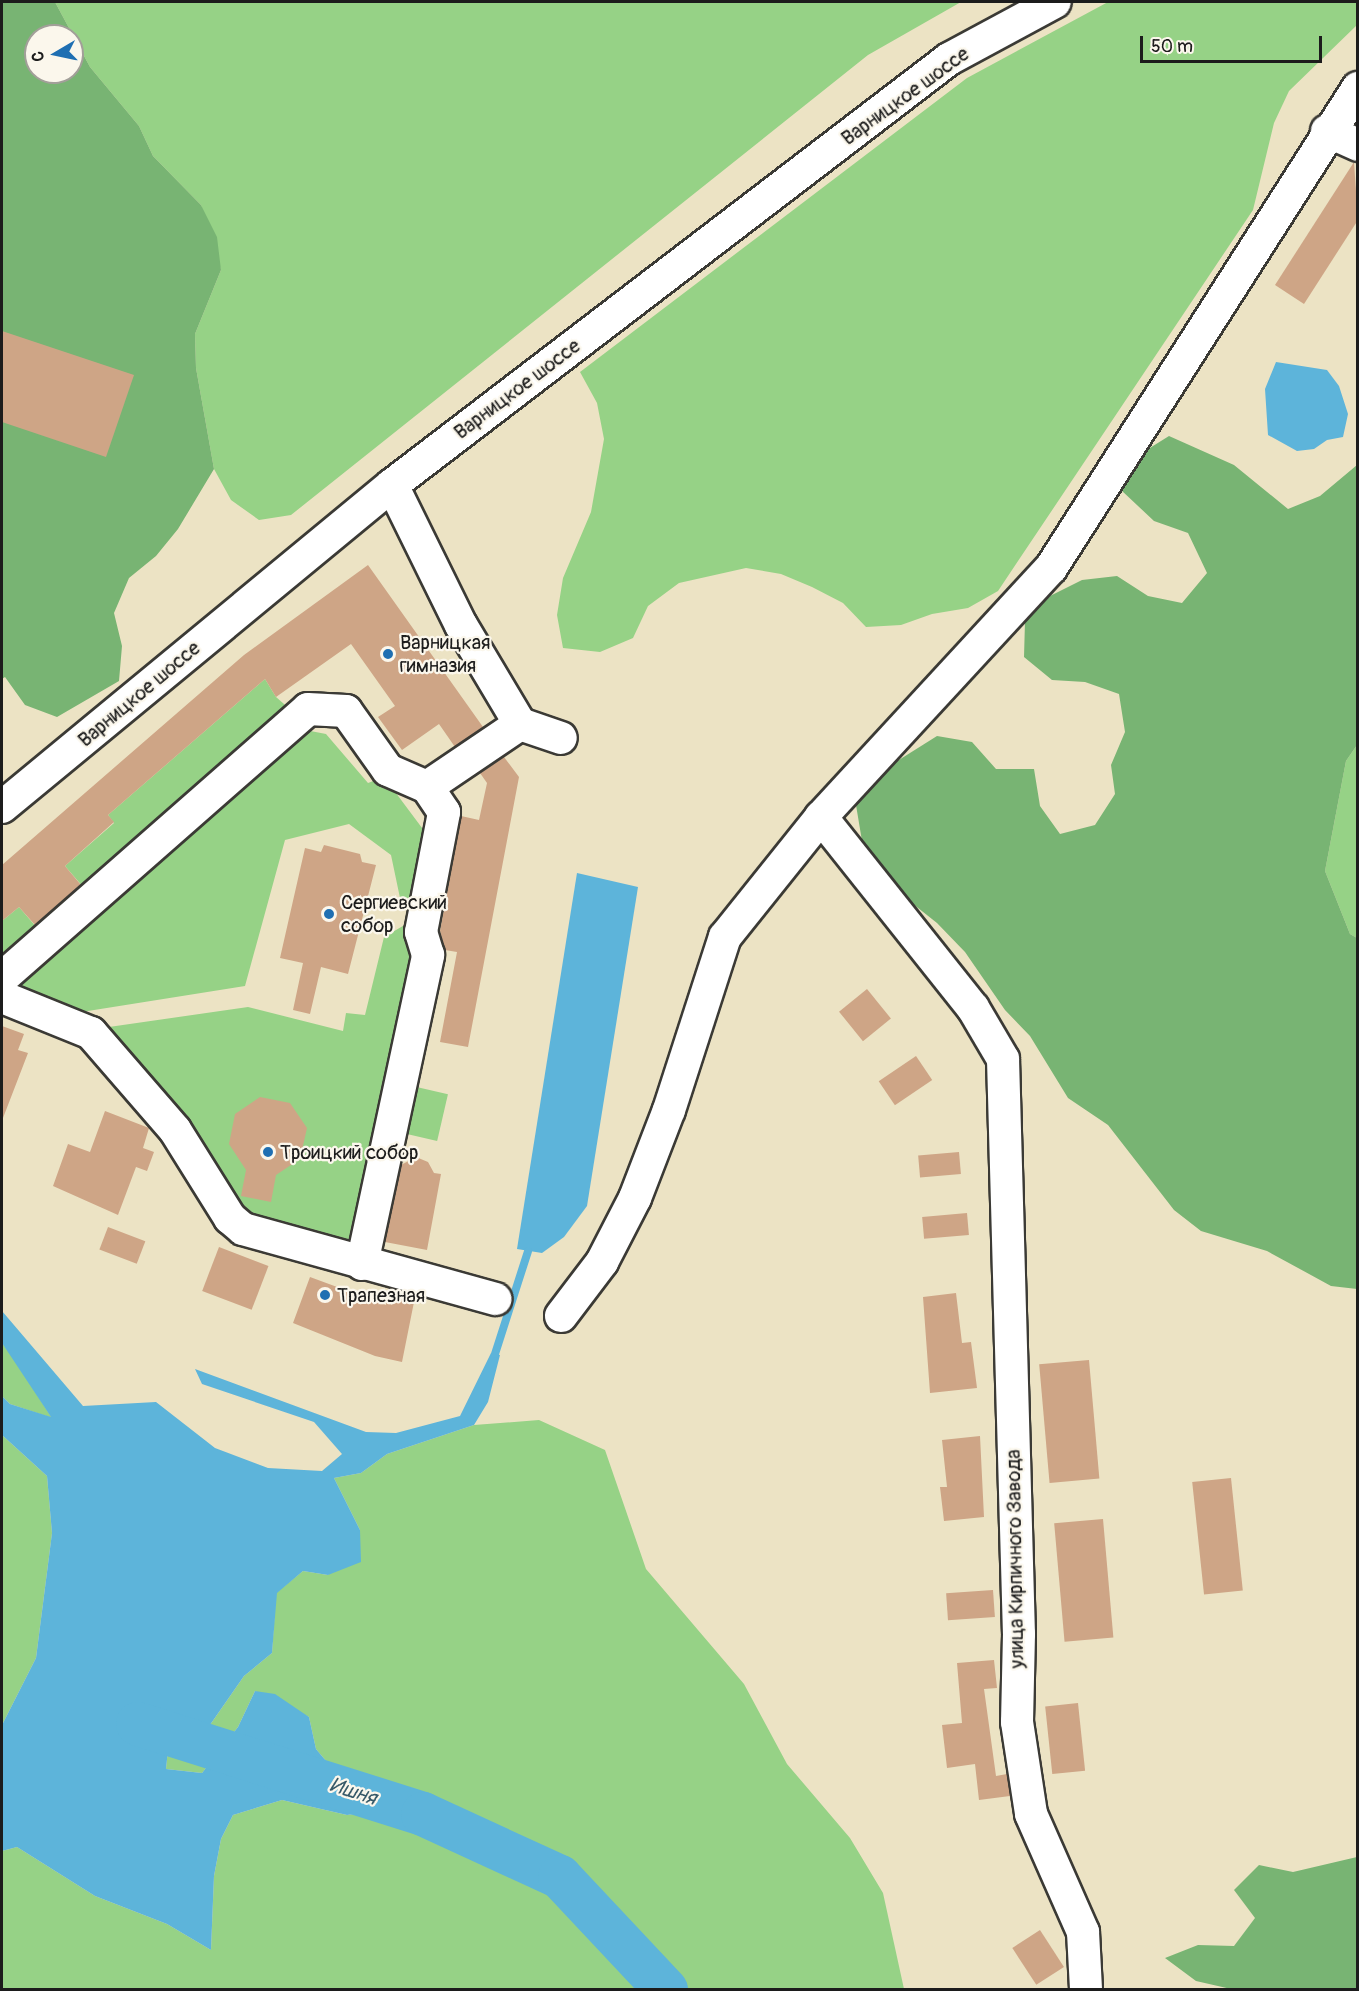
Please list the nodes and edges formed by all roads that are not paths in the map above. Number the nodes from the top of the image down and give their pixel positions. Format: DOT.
graph roads {
  1 [pos="1055,2"];
  2 [pos="1358,88"];
  3 [pos="1327,131"];
  4 [pos="1358,145"];
  5 [pos="392,485"];
  6 [pos="520,724"];
  7 [pos="561,738"];
  8 [pos="427,787"];
  9 [pos="2,807"];
  10 [pos="821,817"];
  11 [pos="2,978"];
  12 [pos="2,997"];
  13 [pos="362,1264"];
  14 [pos="495,1299"];
  15 [pos="561,1316"];
  16 [pos="1086,1989"];
  1 -- 5 [label="street, Варницкое шоссе"];
  2 -- 3 [label="street"];
  3 -- 4 [label="street"];
  3 -- 10 [label="street"];
  5 -- 6 [label="street"];
  5 -- 9 [label="street, Варницкое шоссе"];
  6 -- 7 [label="street"];
  6 -- 8 [label="street"];
  8 -- 11 [label="street"];
  8 -- 13 [label="street"];
  10 -- 15 [label="street"];
  10 -- 16 [label="street, улица Кирпичного Завода"];
  12 -- 13 [label="street"];
  13 -- 14 [label="street"];
}
